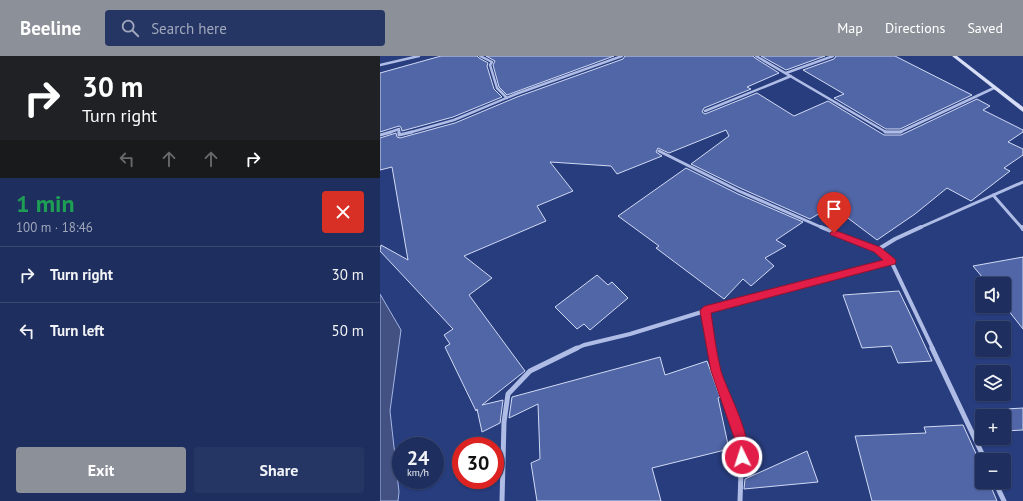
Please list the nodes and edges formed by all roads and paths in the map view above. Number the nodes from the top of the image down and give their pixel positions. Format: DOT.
graph roads {
  1 [pos="418,56"];
  2 [pos="480,56"];
  3 [pos="622,56"];
  4 [pos="756,56"];
  5 [pos="833,56"];
  6 [pos="954,56"];
  7 [pos="380,65"];
  8 [pos="786,73"];
  9 [pos="790,76"];
  10 [pos="994,88"];
  11 [pos="507,98"];
  12 [pos="1023,110"];
  13 [pos="705,111"];
  14 [pos="380,135"];
  15 [pos="659,152"];
  16 [pos="1023,182"];
  17 [pos="993,195"];
  18 [pos="1023,229"];
  19 [pos="877,250"];
  20 [pos="892,261"];
  21 [pos="705,311"];
  22 [pos="982,453"];
  23 [pos="998,489"];
  24 [pos="502,501"];
  25 [pos="740,501"];
  26 [pos="1004,501"];
  1 -- 7 [label="street"];
  2 -- 11 [label="street"];
  3 -- 11 [label="street"];
  4 -- 8 [label="street"];
  5 -- 8 [label="street"];
  6 -- 10 [label="main road"];
  8 -- 9 [label="street"];
  9 -- 10 [label="street"];
  9 -- 13 [label="street"];
  10 -- 12 [label="main road"];
  11 -- 14 [label="street"];
  15 -- 19 [label="street"];
  16 -- 17 [label="street"];
  17 -- 18 [label="street"];
  17 -- 19 [label="street"];
  19 -- 20 [label="street"];
  20 -- 21 [label="street"];
  20 -- 22 [label="street"];
  21 -- 24 [label="street"];
  21 -- 25 [label="street"];
  23 -- 26 [label="street"];
}
